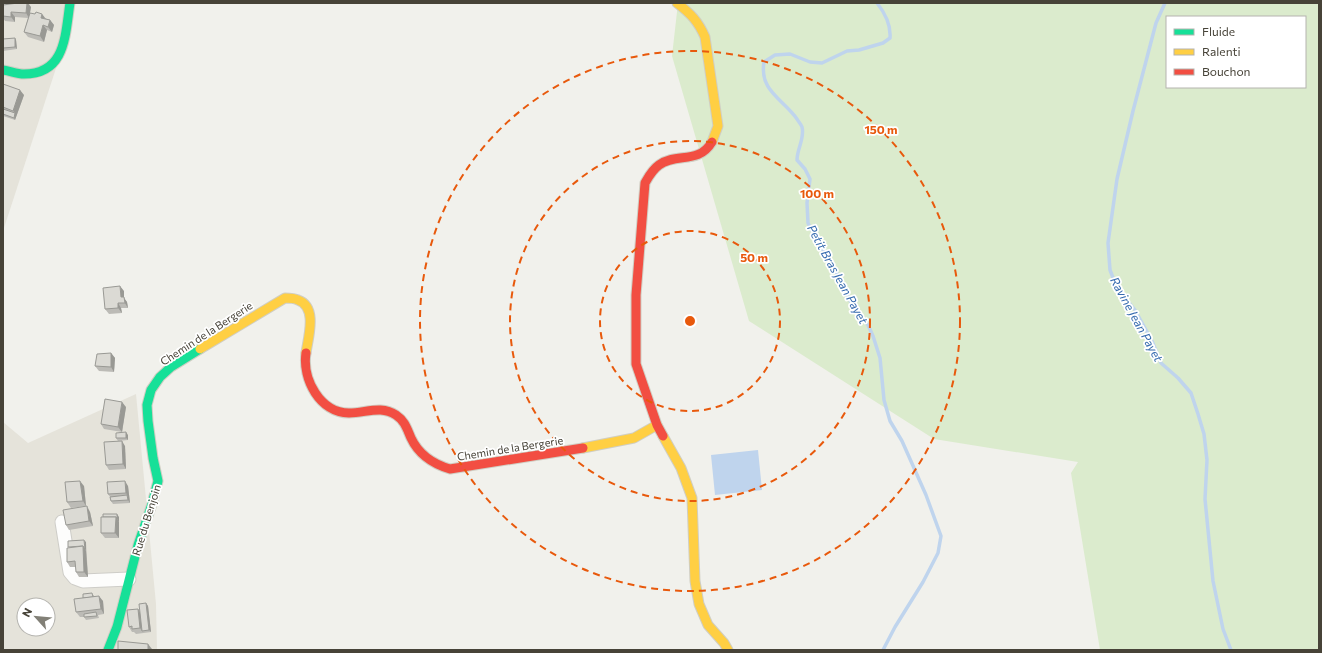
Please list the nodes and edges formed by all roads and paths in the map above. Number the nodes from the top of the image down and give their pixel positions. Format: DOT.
graph roads {
  1 [pos="70,3"];
  2 [pos="677,3"];
  3 [pos="3,70"];
  4 [pos="152,390"];
  5 [pos="657,425"];
  6 [pos="62,522"];
  7 [pos="129,579"];
  8 [pos="108,650"];
  9 [pos="728,650"];
  1 -- 3 [label="street"];
  2 -- 5 [label="street"];
  4 -- 5 [label="street, Chemin de la Bergerie"];
  4 -- 7 [label="street, Rue du Benjoin"];
  5 -- 9 [label="street"];
  6 -- 7 [label="street"];
  7 -- 8 [label="street, Rue du Benjoin"];
}
